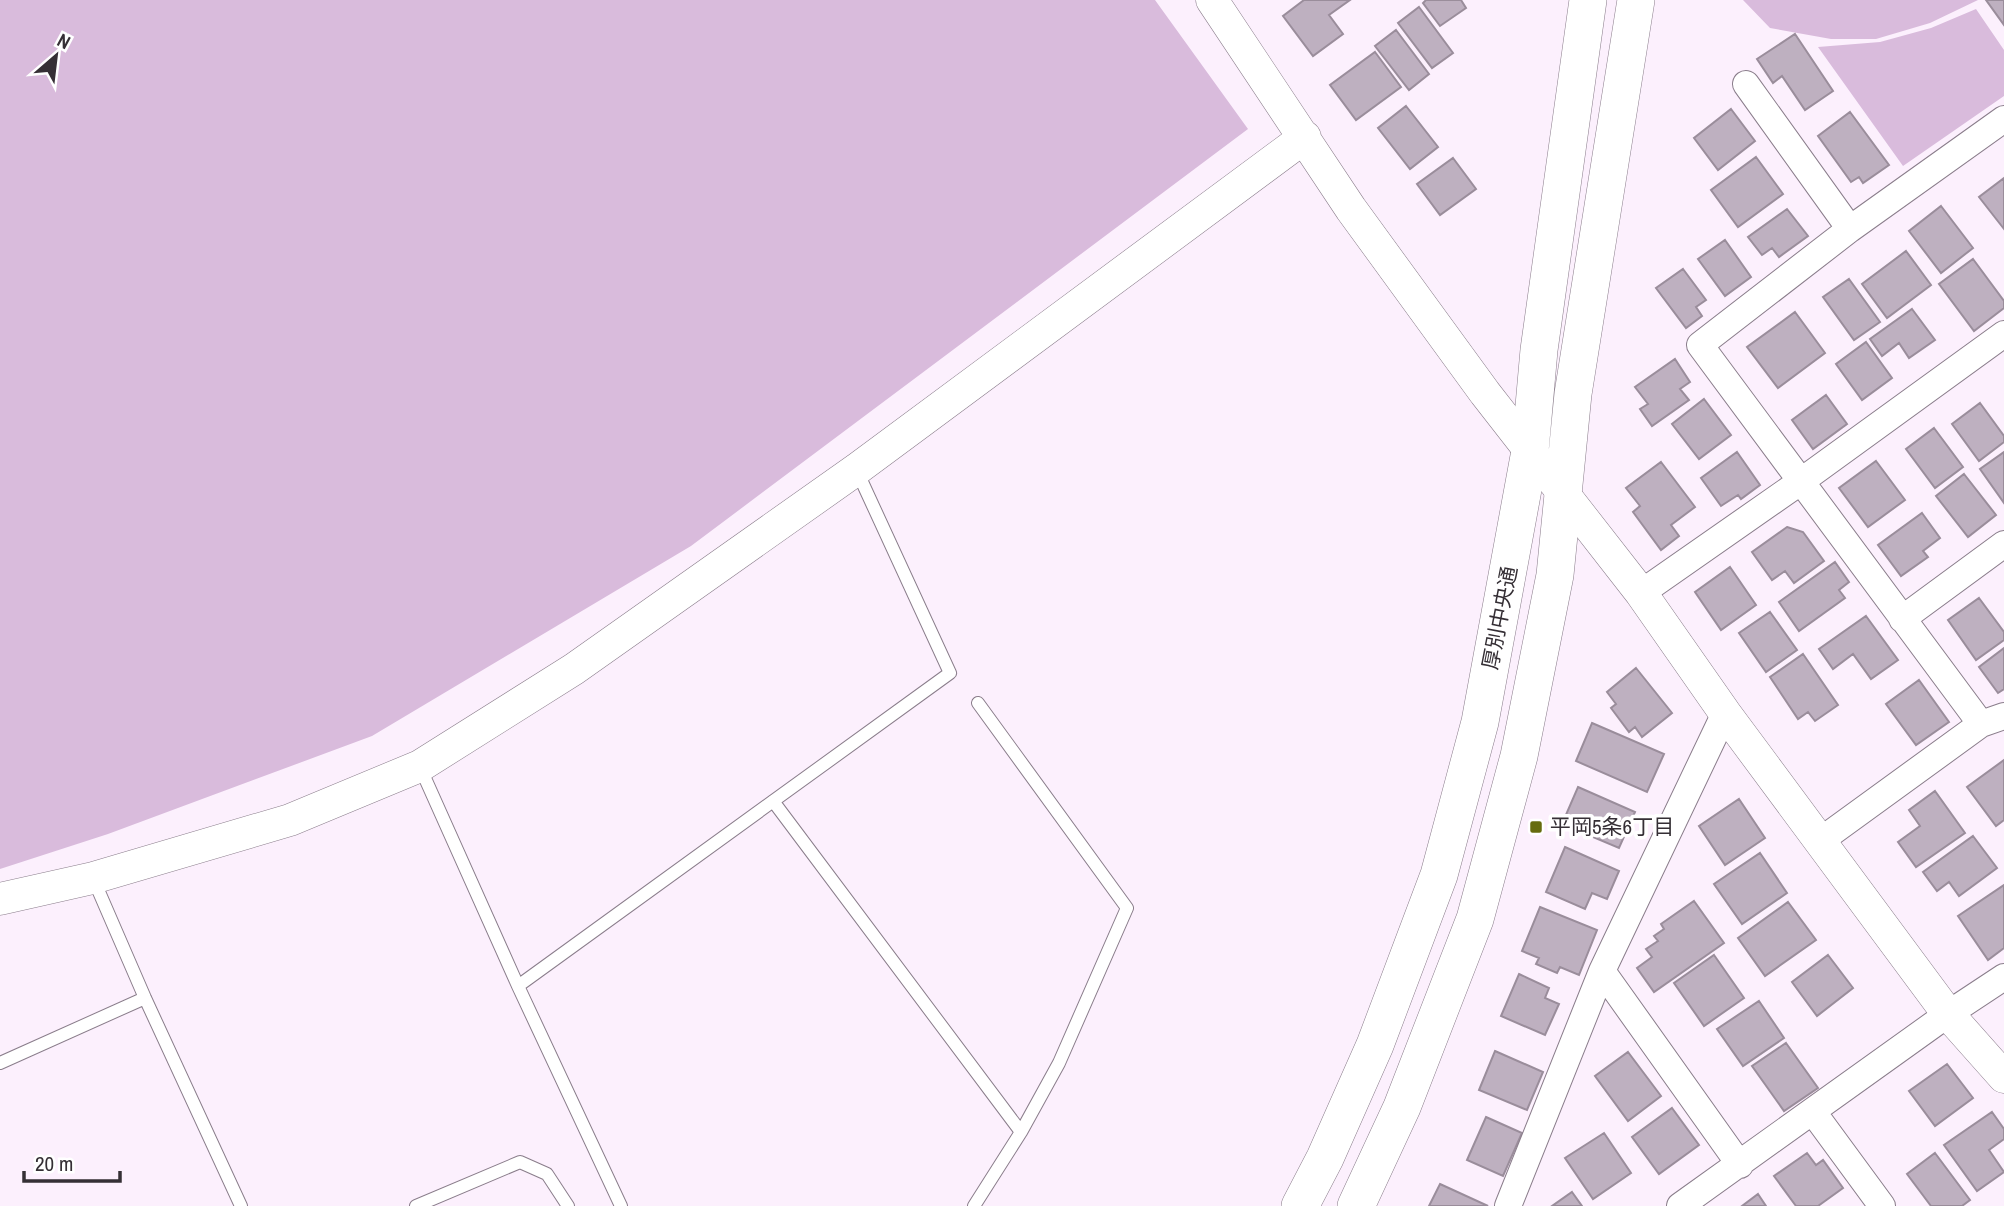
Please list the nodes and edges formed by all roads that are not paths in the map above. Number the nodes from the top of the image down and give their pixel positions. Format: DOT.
graph roads {
  1 [pos="1212,0"];
  2 [pos="1588,0"];
  3 [pos="1636,0"];
  4 [pos="1746,84"];
  5 [pos="2004,120"];
  6 [pos="1305,137"];
  7 [pos="1850,229"];
  8 [pos="2004,334"];
  9 [pos="1530,452"];
  10 [pos="857,469"];
  11 [pos="1800,482"];
  12 [pos="1564,495"];
  13 [pos="2004,544"];
  14 [pos="1641,593"];
  15 [pos="1902,618"];
  16 [pos="978,703"];
  17 [pos="1725,713"];
  18 [pos="1993,720"];
  19 [pos="420,766"];
  20 [pos="773,801"];
  21 [pos="1820,841"];
  22 [pos="93,878"];
  23 [pos="0,899"];
  24 [pos="1602,971"];
  25 [pos="2004,977"];
  26 [pos="518,986"];
  27 [pos="145,998"];
  28 [pos="1948,1014"];
  29 [pos="0,1063"];
  30 [pos="2004,1077"];
  31 [pos="1813,1112"];
  32 [pos="1021,1132"];
  33 [pos="1740,1165"];
  34 [pos="241,1206"];
  35 [pos="416,1206"];
  36 [pos="568,1206"];
  37 [pos="621,1206"];
  38 [pos="974,1206"];
  39 [pos="1300,1206"];
  40 [pos="1356,1206"];
  41 [pos="1508,1206"];
  42 [pos="1680,1206"];
  43 [pos="1882,1206"];
  1 -- 6 [label="street"];
  2 -- 9 [label="main road, 厚別中央通"];
  3 -- 12 [label="main road"];
  4 -- 7 [label="street"];
  5 -- 7 [label="street"];
  6 -- 9 [label="street"];
  6 -- 10 [label="street"];
  7 -- 11 [label="street"];
  8 -- 11 [label="street"];
  9 -- 12 [label="street"];
  9 -- 39 [label="main road, 厚別中央通"];
  10 -- 19 [label="street"];
  10 -- 20 [label="lane"];
  11 -- 14 [label="street"];
  11 -- 15 [label="street"];
  12 -- 14 [label="street"];
  12 -- 40 [label="main road"];
  13 -- 15 [label="street"];
  14 -- 17 [label="street"];
  15 -- 18 [label="street"];
  16 -- 32 [label="lane"];
  17 -- 21 [label="street"];
  17 -- 24 [label="street"];
  18 -- 21 [label="street"];
  19 -- 22 [label="street"];
  19 -- 26 [label="lane"];
  20 -- 26 [label="lane"];
  20 -- 32 [label="lane"];
  21 -- 28 [label="street"];
  22 -- 23 [label="street"];
  22 -- 27 [label="lane"];
  24 -- 33 [label="street"];
  24 -- 41 [label="street"];
  25 -- 28 [label="street"];
  26 -- 37 [label="lane"];
  27 -- 29 [label="lane"];
  27 -- 34 [label="lane"];
  28 -- 30 [label="street"];
  28 -- 31 [label="street"];
  31 -- 33 [label="street"];
  31 -- 43 [label="street"];
  32 -- 38 [label="lane"];
  33 -- 42 [label="street"];
  35 -- 36 [label="lane"];
}
